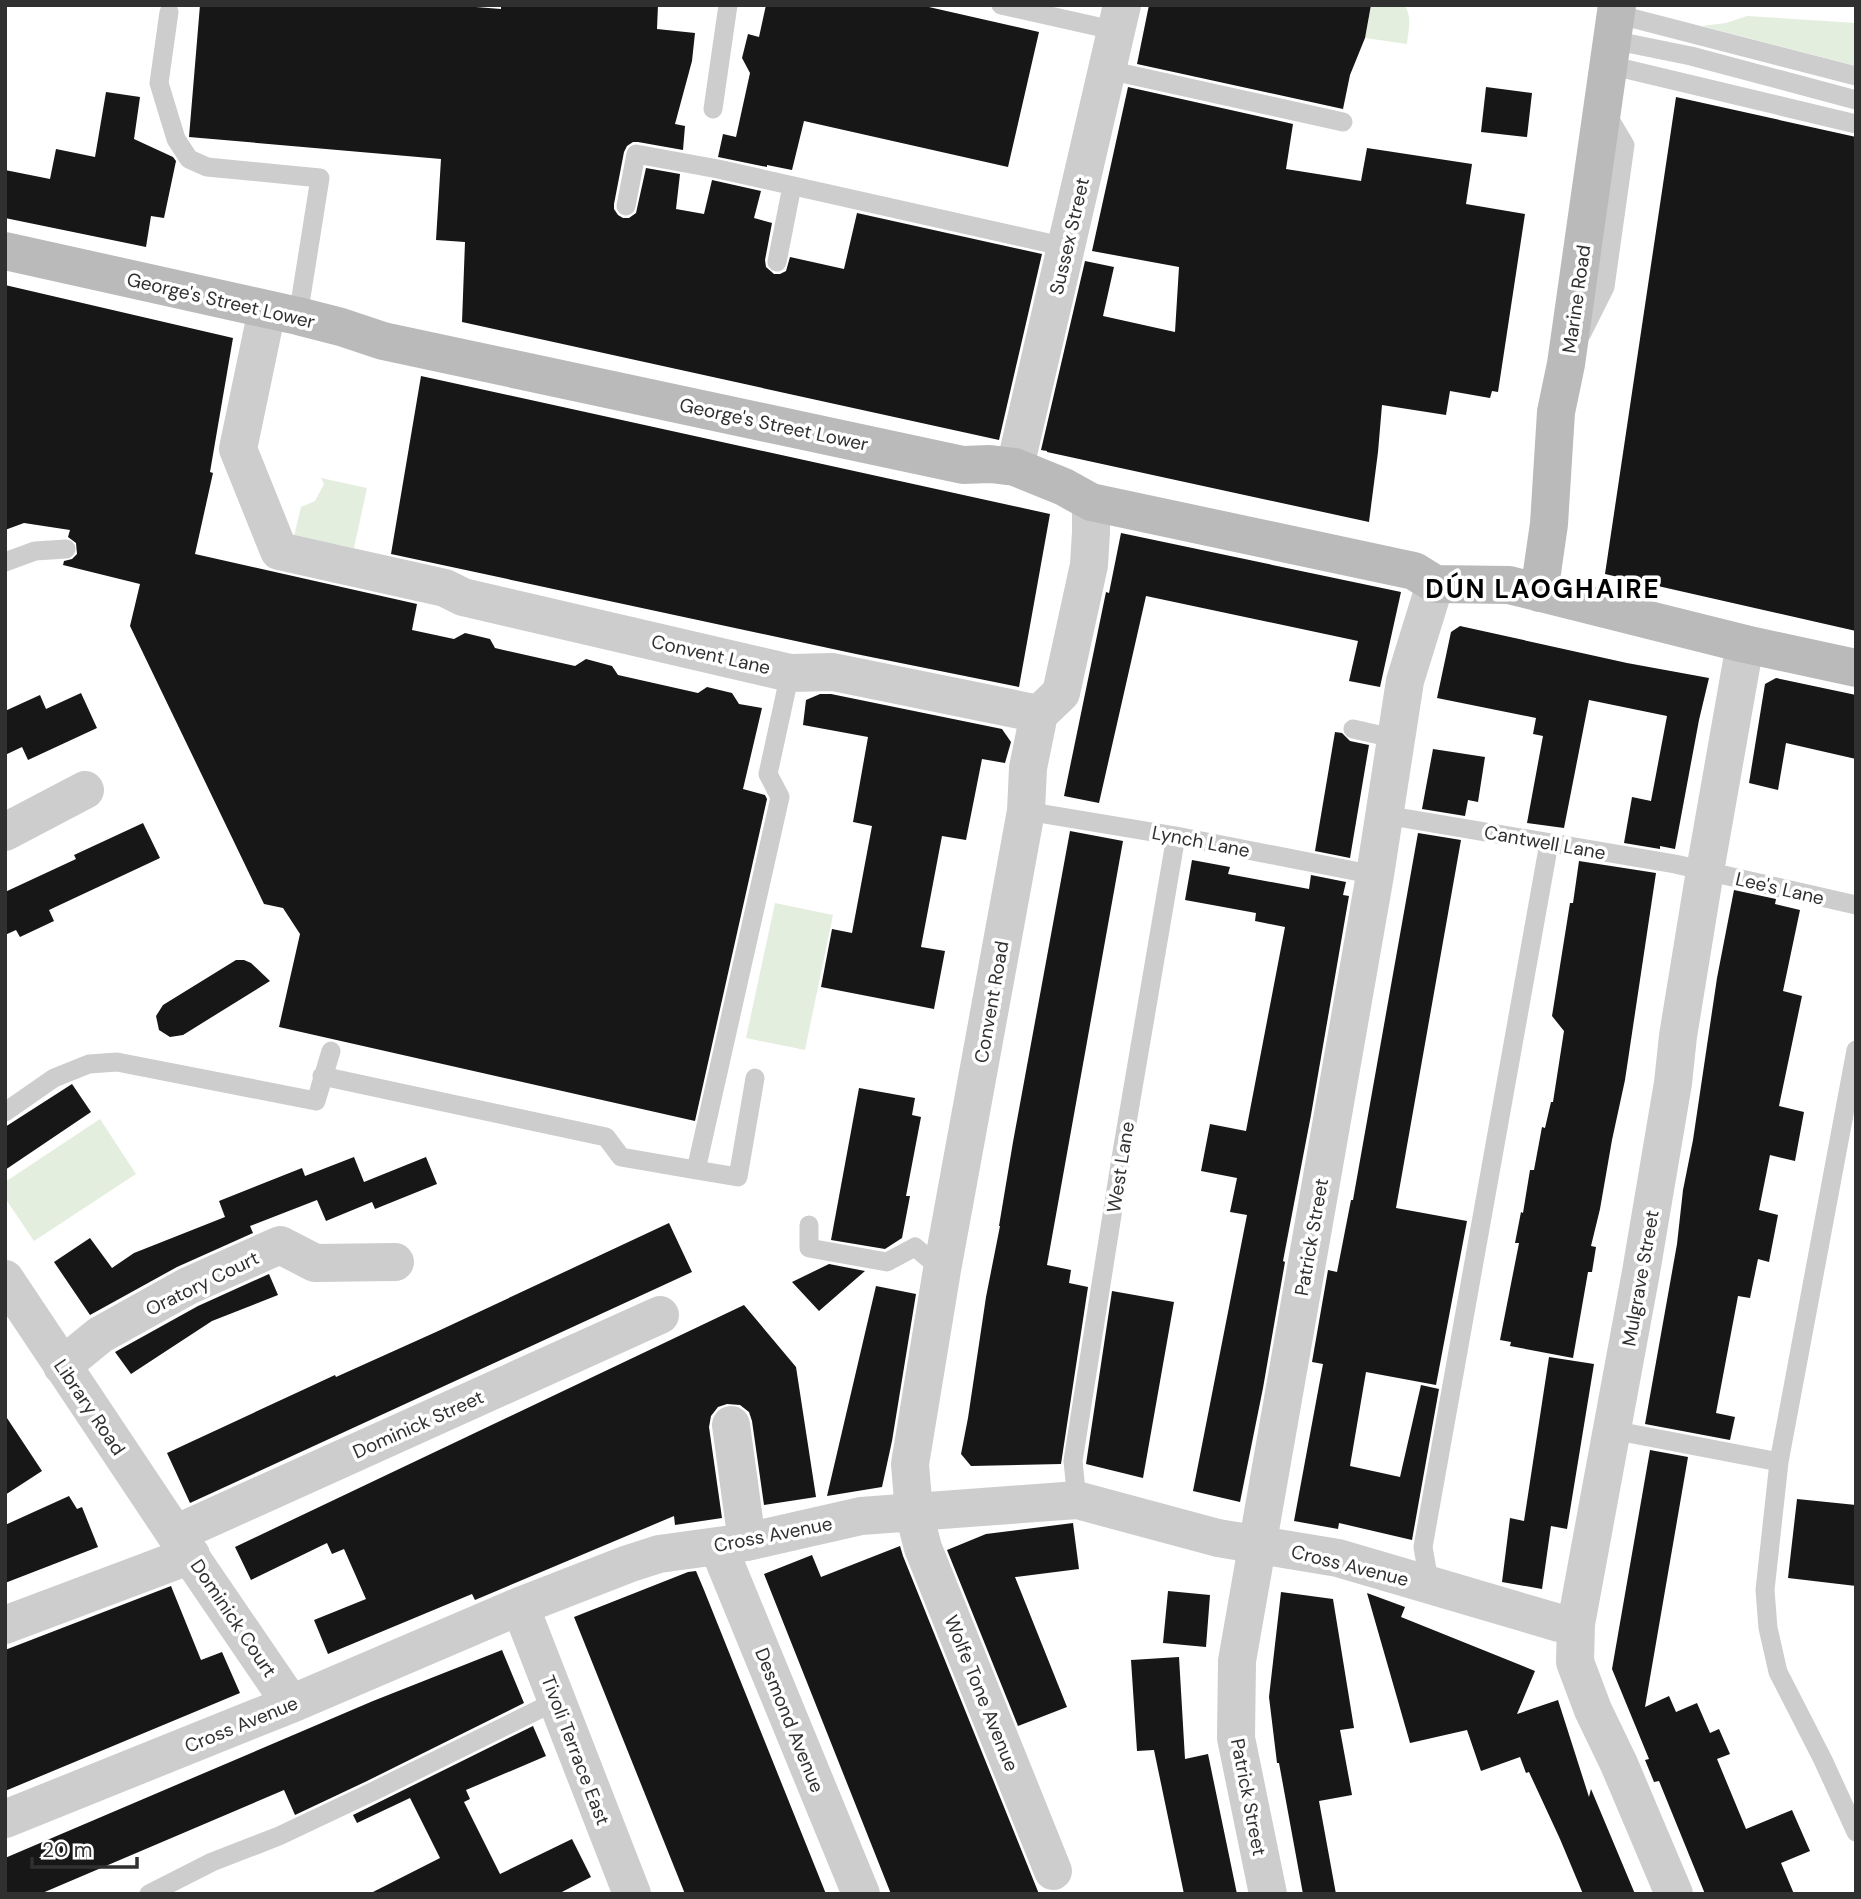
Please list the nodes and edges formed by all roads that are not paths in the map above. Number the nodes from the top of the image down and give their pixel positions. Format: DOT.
graph roads {
  1 [pos="728,5"];
  2 [pos="1001,5"];
  3 [pos="169,12"];
  4 [pos="1119,18"];
  5 [pos="1614,31"];
  6 [pos="1108,70"];
  7 [pos="1856,76"];
  8 [pos="1856,100"];
  9 [pos="713,109"];
  10 [pos="1343,122"];
  11 [pos="1856,124"];
  12 [pos="792,186"];
  13 [pos="626,206"];
  14 [pos="5,251"];
  15 [pos="1064,257"];
  16 [pos="777,262"];
  17 [pos="283,313"];
  18 [pos="1015,467"];
  19 [pos="1091,502"];
  20 [pos="66,550"];
  21 [pos="5,562"];
  22 [pos="1435,583"];
  23 [pos="1538,593"];
  24 [pos="1745,644"];
  25 [pos="1856,668"];
  26 [pos="790,673"];
  27 [pos="1039,714"];
  28 [pos="1353,729"];
  29 [pos="1397,739"];
  30 [pos="85,790"];
  31 [pos="1026,811"];
  32 [pos="1385,815"];
  33 [pos="5,832"];
  34 [pos="1177,836"];
  35 [pos="1549,843"];
  36 [pos="1705,871"];
  37 [pos="1375,875"];
  38 [pos="1856,905"];
  39 [pos="1856,1050"];
  40 [pos="331,1051"];
  41 [pos="322,1076"];
  42 [pos="755,1078"];
  43 [pos="5,1112"];
  44 [pos="696,1170"];
  45 [pos="809,1225"];
  46 [pos="395,1262"];
  47 [pos="942,1270"];
  48 [pos="5,1279"];
  49 [pos="660,1315"];
  50 [pos="62,1366"];
  51 [pos="731,1425"];
  52 [pos="1612,1430"];
  53 [pos="1779,1462"];
  54 [pos="1077,1500"];
  55 [pos="914,1513"];
  56 [pos="183,1544"];
  57 [pos="733,1544"];
  58 [pos="1258,1544"];
  59 [pos="1430,1587"];
  60 [pos="520,1606"];
  61 [pos="1576,1624"];
  62 [pos="5,1625"];
  63 [pos="556,1701"];
  64 [pos="291,1704"];
  65 [pos="5,1819"];
  66 [pos="1856,1832"];
  67 [pos="1053,1871"];
  68 [pos="149,1894"];
  69 [pos="632,1894"];
  70 [pos="861,1894"];
  71 [pos="1268,1894"];
  72 [pos="1674,1894"];
  1 -- 9 [label="lane"];
  2 -- 4 [label="lane"];
  3 -- 17 [label="lane"];
  4 -- 6 [label="street, Sussex Street"];
  5 -- 7 [label="lane"];
  5 -- 8 [label="lane"];
  5 -- 11 [label="lane"];
  5 -- 23 [label="street, Marine Road"];
  6 -- 10 [label="lane"];
  6 -- 15 [label="street, Sussex Street"];
  12 -- 13 [label="lane"];
  12 -- 15 [label="lane"];
  12 -- 16 [label="lane"];
  14 -- 17 [label="street, George's Street Lower"];
  15 -- 18 [label="street, Sussex Street"];
  17 -- 18 [label="street, George's Street Lower"];
  17 -- 26 [label="street, Convent Lane"];
  18 -- 19 [label="street, George's Street Lower"];
  19 -- 22 [label="street, George's Street Lower"];
  19 -- 27 [label="street"];
  20 -- 21 [label="lane"];
  22 -- 23 [label="street, George's Street Lower"];
  22 -- 29 [label="street, Patrick Street"];
  23 -- 24 [label="street, George's Street Lower"];
  24 -- 25 [label="street, George's Street Lower"];
  24 -- 36 [label="street, Mulgrave Street"];
  26 -- 27 [label="street, Convent Lane"];
  26 -- 44 [label="lane"];
  27 -- 31 [label="street, Convent Road"];
  28 -- 29 [label="lane"];
  29 -- 32 [label="street, Patrick Street"];
  30 -- 33 [label="street"];
  31 -- 34 [label="lane, Lynch Lane"];
  31 -- 47 [label="street, Convent Road"];
  32 -- 35 [label="lane, Cantwell Lane"];
  32 -- 37 [label="street, Patrick Street"];
  34 -- 37 [label="lane, Lynch Lane"];
  34 -- 54 [label="lane, West Lane"];
  35 -- 36 [label="lane, Cantwell Lane"];
  35 -- 59 [label="lane"];
  36 -- 38 [label="lane, Lee's Lane"];
  36 -- 52 [label="street, Mulgrave Street"];
  37 -- 58 [label="street, Patrick Street"];
  39 -- 53 [label="lane"];
  40 -- 41 [label="lane"];
  41 -- 43 [label="lane"];
  41 -- 44 [label="lane"];
  42 -- 44 [label="lane"];
  45 -- 47 [label="lane"];
  46 -- 50 [label="street, Oratory Court"];
  47 -- 55 [label="street, Convent Road"];
  48 -- 50 [label="street, Library Road"];
  49 -- 56 [label="street, Dominick Street"];
  50 -- 56 [label="street, Library Road"];
  51 -- 57 [label="street, Desmond Avenue"];
  52 -- 53 [label="lane"];
  52 -- 61 [label="street, Mulgrave Street"];
  53 -- 66 [label="lane"];
  54 -- 55 [label="street, Cross Avenue"];
  54 -- 58 [label="street, Cross Avenue"];
  55 -- 57 [label="street, Cross Avenue"];
  55 -- 67 [label="street, Wolfe Tone Avenue"];
  56 -- 62 [label="street, Dominick Street"];
  56 -- 64 [label="street, Dominick Court"];
  57 -- 60 [label="street, Cross Avenue"];
  57 -- 70 [label="street, Desmond Avenue"];
  58 -- 59 [label="street, Cross Avenue"];
  58 -- 71 [label="street, Patrick Street"];
  59 -- 61 [label="street, Cross Avenue"];
  60 -- 63 [label="street, Tivoli Terrace East"];
  60 -- 64 [label="street, Cross Avenue"];
  61 -- 72 [label="street, Mulgrave Street"];
  63 -- 68 [label="lane"];
  63 -- 69 [label="street, Tivoli Terrace East"];
  64 -- 65 [label="street, Cross Avenue"];
}
